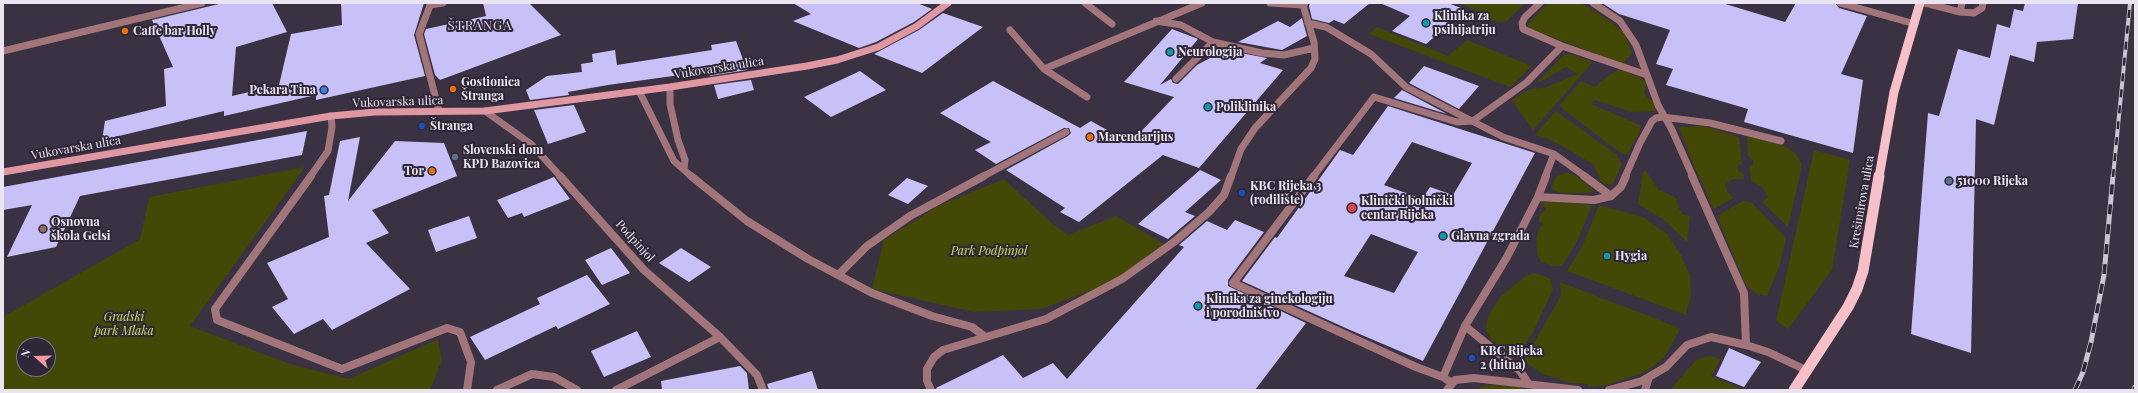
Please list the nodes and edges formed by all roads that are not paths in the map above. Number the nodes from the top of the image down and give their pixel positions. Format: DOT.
graph roads {
  1 [pos="202,3"];
  2 [pos="442,3"];
  3 [pos="948,3"];
  4 [pos="1085,3"];
  5 [pos="1202,3"];
  6 [pos="1270,3"];
  7 [pos="1540,3"];
  8 [pos="1593,3"];
  9 [pos="1840,3"];
  10 [pos="1920,3"];
  11 [pos="1925,3"];
  12 [pos="1962,3"];
  13 [pos="1983,3"];
  14 [pos="430,4"];
  15 [pos="1304,4"];
  16 [pos="1960,12"];
  17 [pos="1156,21"];
  18 [pos="1308,23"];
  19 [pos="1112,24"];
  20 [pos="1915,24"];
  21 [pos="1010,30"];
  22 [pos="1213,42"];
  23 [pos="1562,46"];
  24 [pos="1314,48"];
  25 [pos="3,51"];
  26 [pos="1044,69"];
  27 [pos="1647,75"];
  28 [pos="1176,79"];
  29 [pos="670,87"];
  30 [pos="639,91"];
  31 [pos="1087,97"];
  32 [pos="439,111"];
  33 [pos="485,111"];
  34 [pos="331,116"];
  35 [pos="1663,117"];
  36 [pos="1473,121"];
  37 [pos="1066,132"];
  38 [pos="1781,142"];
  39 [pos="1554,154"];
  40 [pos="684,169"];
  41 [pos="3,172"];
  42 [pos="1611,196"];
  43 [pos="1538,197"];
  44 [pos="839,274"];
  45 [pos="1464,326"];
  46 [pos="984,336"];
  47 [pos="720,337"];
  48 [pos="1746,345"];
  49 [pos="1808,371"];
  50 [pos="1443,377"];
  51 [pos="1649,377"];
  52 [pos="1528,383"];
  53 [pos="1450,387"];
  54 [pos="467,390"];
  55 [pos="497,390"];
  56 [pos="577,390"];
  57 [pos="616,390"];
  58 [pos="763,390"];
  59 [pos="931,390"];
  60 [pos="1578,390"];
  61 [pos="1610,390"];
  62 [pos="1645,390"];
  63 [pos="1794,390"];
  1 -- 25 [label="street"];
  2 -- 14 [label="street"];
  3 -- 29 [label="main road, Vukovarska ulica"];
  4 -- 19 [label="street"];
  5 -- 17 [label="street"];
  6 -- 15 [label="street"];
  7 -- 23 [label="street"];
  8 -- 27 [label="street"];
  9 -- 20 [label="street"];
  10 -- 20 [label="main road, Krešimirova ulica"];
  11 -- 16 [label="street"];
  12 -- 16 [label="street"];
  13 -- 16 [label="street"];
  14 -- 32 [label="street"];
  15 -- 18 [label="street"];
  17 -- 22 [label="street"];
  17 -- 26 [label="street"];
  18 -- 24 [label="street"];
  18 -- 36 [label="street"];
  20 -- 49 [label="main road, Krešimirova ulica"];
  21 -- 26 [label="street"];
  22 -- 24 [label="street"];
  22 -- 28 [label="street"];
  23 -- 27 [label="street"];
  23 -- 36 [label="street"];
  24 -- 46 [label="street"];
  26 -- 31 [label="street"];
  27 -- 35 [label="street"];
  29 -- 30 [label="main road, Vukovarska ulica"];
  29 -- 40 [label="street"];
  30 -- 33 [label="main road, Vukovarska ulica"];
  30 -- 40 [label="street"];
  32 -- 33 [label="main road, Vukovarska ulica"];
  32 -- 34 [label="main road, Vukovarska ulica"];
  33 -- 47 [label="street, Podpinjol"];
  34 -- 41 [label="main road, Vukovarska ulica"];
  34 -- 54 [label="street"];
  35 -- 38 [label="street"];
  35 -- 42 [label="street"];
  35 -- 48 [label="street"];
  36 -- 39 [label="street"];
  36 -- 50 [label="street"];
  37 -- 44 [label="street"];
  39 -- 42 [label="street"];
  39 -- 43 [label="street"];
  40 -- 44 [label="street"];
  42 -- 43 [label="street"];
  43 -- 45 [label="street"];
  44 -- 46 [label="street"];
  45 -- 50 [label="street"];
  45 -- 52 [label="street"];
  46 -- 59 [label="street"];
  47 -- 57 [label="street"];
  47 -- 58 [label="street, Podpinjol"];
  48 -- 49 [label="street"];
  48 -- 51 [label="street"];
  49 -- 63 [label="main road, Krešimirova ulica"];
  50 -- 53 [label="street"];
  51 -- 61 [label="street"];
  51 -- 62 [label="street"];
  52 -- 53 [label="street"];
  52 -- 60 [label="street"];
  55 -- 56 [label="street"];
}
